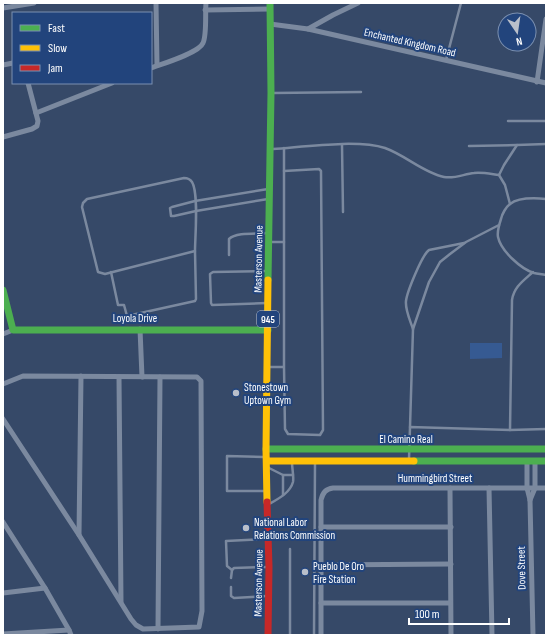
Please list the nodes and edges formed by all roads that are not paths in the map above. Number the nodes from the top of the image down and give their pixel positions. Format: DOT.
graph roads {
  1 [pos="34,3"];
  2 [pos="156,3"];
  3 [pos="206,3"];
  4 [pos="358,3"];
  5 [pos="461,3"];
  6 [pos="270,6"];
  7 [pos="3,8"];
  8 [pos="206,10"];
  9 [pos="546,20"];
  10 [pos="270,24"];
  11 [pos="308,29"];
  12 [pos="446,60"];
  13 [pos="158,65"];
  14 [pos="152,68"];
  15 [pos="537,82"];
  16 [pos="546,83"];
  17 [pos="28,84"];
  18 [pos="108,84"];
  19 [pos="361,92"];
  20 [pos="271,93"];
  21 [pos="36,112"];
  22 [pos="508,121"];
  23 [pos="546,121"];
  24 [pos="3,137"];
  25 [pos="546,144"];
  26 [pos="342,145"];
  27 [pos="469,146"];
  28 [pos="518,146"];
  29 [pos="284,148"];
  30 [pos="270,149"];
  31 [pos="284,172"];
  32 [pos="499,175"];
  33 [pos="269,189"];
  34 [pos="269,199"];
  35 [pos="546,200"];
  36 [pos="195,201"];
  37 [pos="510,204"];
  38 [pos="196,211"];
  39 [pos="343,212"];
  40 [pos="499,225"];
  41 [pos="269,233"];
  42 [pos="270,242"];
  43 [pos="284,242"];
  44 [pos="466,242"];
  45 [pos="195,251"];
  46 [pos="229,255"];
  47 [pos="269,271"];
  48 [pos="111,272"];
  49 [pos="533,272"];
  50 [pos="546,275"];
  51 [pos="3,290"];
  52 [pos="268,303"];
  53 [pos="140,329"];
  54 [pos="413,329"];
  55 [pos="13,330"];
  56 [pos="268,330"];
  57 [pos="3,334"];
  58 [pos="268,367"];
  59 [pos="284,367"];
  60 [pos="81,376"];
  61 [pos="142,376"];
  62 [pos="119,377"];
  63 [pos="160,377"];
  64 [pos="3,384"];
  65 [pos="3,419"];
  66 [pos="410,427"];
  67 [pos="546,429"];
  68 [pos="510,430"];
  69 [pos="266,449"];
  70 [pos="546,449"];
  71 [pos="410,450"];
  72 [pos="292,461"];
  73 [pos="315,461"];
  74 [pos="409,461"];
  75 [pos="531,461"];
  76 [pos="546,461"];
  77 [pos="267,462"];
  78 [pos="283,475"];
  79 [pos="293,475"];
  80 [pos="450,488"];
  81 [pos="488,488"];
  82 [pos="527,488"];
  83 [pos="535,488"];
  84 [pos="546,488"];
  85 [pos="268,491"];
  86 [pos="283,495"];
  87 [pos="530,500"];
  88 [pos="268,504"];
  89 [pos="3,522"];
  90 [pos="321,527"];
  91 [pos="451,528"];
  92 [pos="79,535"];
  93 [pos="269,539"];
  94 [pos="290,550"];
  95 [pos="451,564"];
  96 [pos="321,565"];
  97 [pos="269,567"];
  98 [pos="232,570"];
  99 [pos="231,578"];
  100 [pos="231,587"];
  101 [pos="45,588"];
  102 [pos="3,593"];
  103 [pos="269,596"];
  104 [pos="121,603"];
  105 [pos="321,603"];
  106 [pos="450,603"];
  107 [pos="158,629"];
  108 [pos="70,633"];
  109 [pos="3,634"];
  110 [pos="268,635"];
  111 [pos="290,635"];
  112 [pos="314,635"];
  113 [pos="321,635"];
  114 [pos="451,635"];
  115 [pos="492,635"];
  116 [pos="533,635"];
  1 -- 7 [label="street"];
  2 -- 13 [label="street"];
  3 -- 8 [label="street"];
  4 -- 11 [label="street"];
  5 -- 12 [label="lane"];
  6 -- 8 [label="street"];
  6 -- 10 [label="street, Masterson Avenue / 945"];
  8 -- 13 [label="street"];
  9 -- 15 [label="street"];
  10 -- 11 [label="street, Enchanted Kingdom Road"];
  10 -- 20 [label="street, Masterson Avenue / 945"];
  11 -- 12 [label="street, Enchanted Kingdom Road"];
  12 -- 15 [label="street, Enchanted Kingdom Road"];
  13 -- 14 [label="street"];
  15 -- 16 [label="street, Enchanted Kingdom Road"];
  17 -- 21 [label="street"];
  18 -- 21 [label="street"];
  19 -- 20 [label="lane"];
  20 -- 30 [label="street, Masterson Avenue / 945"];
  21 -- 24 [label="street"];
  22 -- 23 [label="lane"];
  25 -- 28 [label="lane"];
  26 -- 29 [label="lane"];
  26 -- 32 [label="lane"];
  26 -- 39 [label="lane"];
  27 -- 28 [label="lane"];
  28 -- 32 [label="lane"];
  29 -- 30 [label="lane"];
  29 -- 31 [label="lane"];
  30 -- 33 [label="street, Masterson Avenue / 945"];
  31 -- 43 [label="lane"];
  31 -- 59 [label="lane"];
  32 -- 37 [label="lane"];
  33 -- 34 [label="street, Masterson Avenue / 945"];
  33 -- 36 [label="lane"];
  34 -- 38 [label="lane"];
  34 -- 41 [label="street, Masterson Avenue / 945"];
  35 -- 37 [label="lane"];
  36 -- 38 [label="lane"];
  36 -- 38 [label="lane"];
  36 -- 48 [label="lane"];
  37 -- 40 [label="lane"];
  38 -- 45 [label="lane"];
  40 -- 44 [label="lane"];
  40 -- 49 [label="lane"];
  41 -- 42 [label="street, Masterson Avenue / 945"];
  41 -- 46 [label="lane"];
  42 -- 43 [label="lane"];
  42 -- 47 [label="street, Masterson Avenue / 945"];
  43 -- 59 [label="lane"];
  44 -- 54 [label="lane"];
  44 -- 54 [label="lane"];
  45 -- 48 [label="lane"];
  45 -- 48 [label="lane"];
  47 -- 52 [label="street, Masterson Avenue / 945"];
  47 -- 52 [label="lane"];
  49 -- 50 [label="lane"];
  49 -- 68 [label="lane"];
  51 -- 55 [label="street"];
  52 -- 56 [label="street, Masterson Avenue / 945"];
  53 -- 55 [label="street, Loyola Drive"];
  53 -- 56 [label="street, Loyola Drive"];
  53 -- 61 [label="street"];
  54 -- 66 [label="lane"];
  55 -- 57 [label="street, Loyola Drive"];
  56 -- 58 [label="street, Masterson Avenue / 945"];
  58 -- 59 [label="lane"];
  58 -- 69 [label="street, Masterson Avenue / 945"];
  60 -- 62 [label="street"];
  60 -- 64 [label="street"];
  60 -- 92 [label="street"];
  61 -- 62 [label="street"];
  61 -- 63 [label="street"];
  62 -- 104 [label="street"];
  63 -- 107 [label="street"];
  63 -- 107 [label="street"];
  65 -- 92 [label="street"];
  66 -- 68 [label="lane"];
  66 -- 71 [label="lane"];
  67 -- 68 [label="lane"];
  69 -- 71 [label="street, El Camino Real"];
  69 -- 77 [label="street, Masterson Avenue / 945"];
  70 -- 71 [label="street, El Camino Real"];
  71 -- 74 [label="lane"];
  72 -- 73 [label="street, El Camino Real"];
  72 -- 77 [label="street, El Camino Real"];
  72 -- 79 [label="lane"];
  73 -- 74 [label="street, El Camino Real"];
  73 -- 112 [label="lane"];
  74 -- 75 [label="street, El Camino Real"];
  75 -- 76 [label="street, El Camino Real"];
  75 -- 82 [label="street, Dove Street"];
  75 -- 83 [label="street, Dove Street"];
  77 -- 78 [label="lane"];
  77 -- 85 [label="street, Masterson Avenue / 945"];
  77 -- 85 [label="lane"];
  78 -- 79 [label="lane"];
  78 -- 86 [label="lane"];
  79 -- 86 [label="lane"];
  80 -- 81 [label="street, Hummingbird Street"];
  80 -- 90 [label="street, Hummingbird Street"];
  80 -- 91 [label="street"];
  81 -- 82 [label="street, Hummingbird Street"];
  81 -- 115 [label="street"];
  82 -- 83 [label="street, Hummingbird Street"];
  82 -- 87 [label="street, Dove Street"];
  83 -- 84 [label="street, Hummingbird Street"];
  83 -- 87 [label="street, Dove Street"];
  85 -- 88 [label="street, Masterson Avenue / 945"];
  86 -- 88 [label="lane"];
  87 -- 116 [label="street, Dove Street"];
  88 -- 93 [label="street, Masterson Avenue / 945"];
  89 -- 101 [label="street"];
  90 -- 91 [label="street"];
  90 -- 96 [label="street"];
  91 -- 95 [label="street"];
  92 -- 104 [label="street"];
  93 -- 97 [label="street, Masterson Avenue / 945"];
  93 -- 98 [label="lane"];
  94 -- 111 [label="lane"];
  95 -- 96 [label="street"];
  95 -- 106 [label="street"];
  96 -- 105 [label="street"];
  97 -- 98 [label="lane"];
  97 -- 103 [label="street, Masterson Avenue / 945"];
  98 -- 99 [label="lane"];
  100 -- 103 [label="lane"];
  101 -- 102 [label="street"];
  101 -- 108 [label="street"];
  103 -- 110 [label="street, Masterson Avenue / 945"];
  104 -- 107 [label="street"];
  105 -- 106 [label="street"];
  105 -- 113 [label="street"];
  106 -- 114 [label="street"];
  108 -- 109 [label="street"];
}
